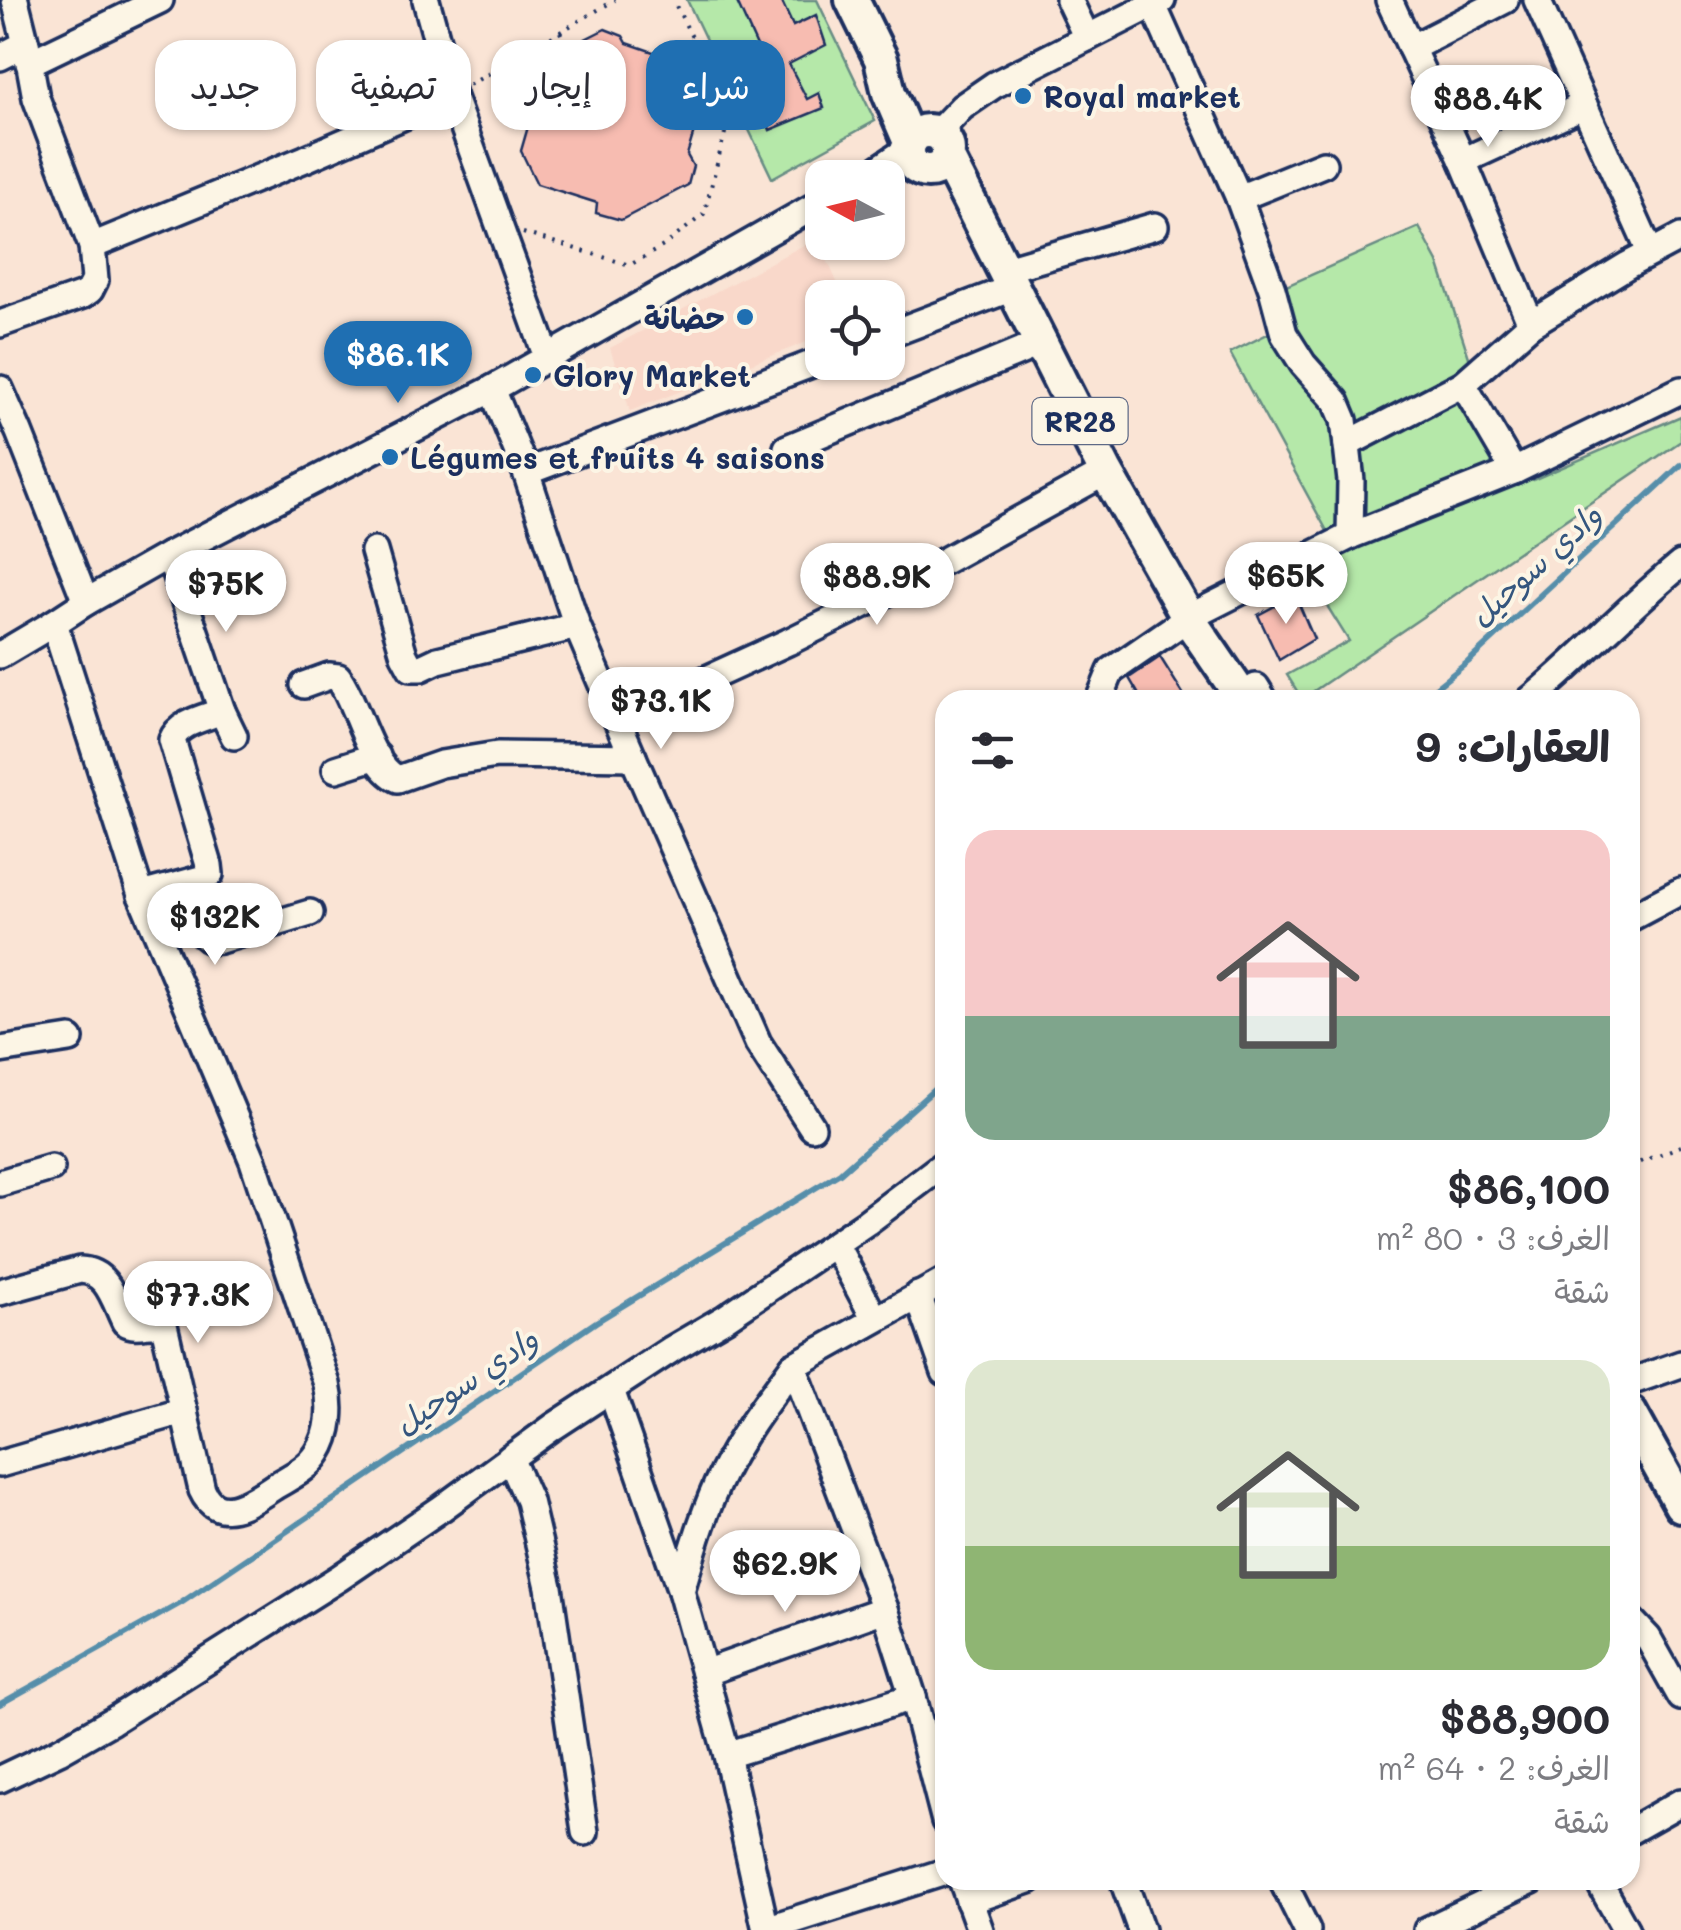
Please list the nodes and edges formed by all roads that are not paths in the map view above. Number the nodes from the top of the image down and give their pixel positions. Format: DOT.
graph roads {
  1 [pos="15,0"];
  2 [pos="160,0"];
  3 [pos="426,0"];
  4 [pos="852,0"];
  5 [pos="1069,0"];
  6 [pos="1389,0"];
  7 [pos="1505,0"];
  8 [pos="1536,0"];
  9 [pos="1157,2"];
  10 [pos="1087,38"];
  11 [pos="437,40"];
  12 [pos="1411,48"];
  13 [pos="28,54"];
  14 [pos="0,57"];
  15 [pos="1582,106"];
  16 [pos="372,130"];
  17 [pos="465,130"];
  18 [pos="926,150"];
  19 [pos="905,160"];
  20 [pos="1463,161"];
  21 [pos="1323,164"];
  22 [pos="1239,198"];
  23 [pos="805,212"];
  24 [pos="1155,226"];
  25 [pos="1681,238"];
  26 [pos="92,246"];
  27 [pos="1650,252"];
  28 [pos="1007,279"];
  29 [pos="0,324"];
  30 [pos="1532,324"];
  31 [pos="905,327"];
  32 [pos="1041,344"];
  33 [pos="547,356"];
  34 [pos="805,366"];
  35 [pos="1463,384"];
  36 [pos="492,388"];
  37 [pos="0,389"];
  38 [pos="1681,390"];
  39 [pos="1347,444"];
  40 [pos="787,448"];
  41 [pos="1514,470"];
  42 [pos="526,472"];
  43 [pos="1106,472"];
  44 [pos="1350,536"];
  45 [pos="374,550"];
  46 [pos="170,554"];
  47 [pos="1681,564"];
  48 [pos="86,602"];
  49 [pos="1190,621"];
  50 [pos="54,623"];
  51 [pos="577,626"];
  52 [pos="0,655"];
  53 [pos="304,684"];
  54 [pos="1103,690"];
  55 [pos="1217,690"];
  56 [pos="1250,690"];
  57 [pos="1542,690"];
  58 [pos="222,711"];
  59 [pos="617,720"];
  60 [pos="234,736"];
  61 [pos="377,756"];
  62 [pos="632,757"];
  63 [pos="336,769"];
  64 [pos="192,882"];
  65 [pos="1681,892"];
  66 [pos="142,894"];
  67 [pos="310,913"];
  68 [pos="1640,913"];
  69 [pos="70,1039"];
  70 [pos="0,1050"];
  71 [pos="812,1127"];
  72 [pos="51,1168"];
  73 [pos="935,1169"];
  74 [pos="0,1183"];
  75 [pos="835,1244"];
  76 [pos="935,1286"];
  77 [pos="0,1292"];
  78 [pos="918,1295"];
  79 [pos="875,1319"];
  80 [pos="935,1342"];
  81 [pos="1681,1364"];
  82 [pos="793,1366"];
  83 [pos="1640,1378"];
  84 [pos="611,1390"];
  85 [pos="184,1411"];
  86 [pos="1640,1451"];
  87 [pos="510,1458"];
  88 [pos="0,1464"];
  89 [pos="1677,1490"];
  90 [pos="681,1591"];
  91 [pos="885,1608"];
  92 [pos="1640,1630"];
  93 [pos="704,1673"];
  94 [pos="913,1697"];
  95 [pos="1681,1697"];
  96 [pos="727,1755"];
  97 [pos="0,1779"];
  98 [pos="935,1782"];
  99 [pos="1681,1802"];
  100 [pos="1640,1825"];
  101 [pos="584,1832"];
  102 [pos="935,1875"];
  103 [pos="965,1890"];
  104 [pos="1127,1890"];
  105 [pos="1287,1890"];
  106 [pos="1511,1890"];
  107 [pos="1604,1890"];
  108 [pos="766,1929"];
  109 [pos="980,1930"];
  110 [pos="1141,1930"];
  111 [pos="1306,1930"];
  112 [pos="1427,1930"];
  113 [pos="1626,1930"];
  1 -- 13 [label="street"];
  2 -- 13 [label="street"];
  3 -- 11 [label="street"];
  4 -- 18 [label="main road, RR28"];
  5 -- 10 [label="street"];
  6 -- 12 [label="street"];
  7 -- 12 [label="street"];
  8 -- 15 [label="street"];
  9 -- 10 [label="street"];
  9 -- 22 [label="street"];
  10 -- 18 [label="street"];
  12 -- 20 [label="street"];
  13 -- 14 [label="street"];
  13 -- 26 [label="street"];
  15 -- 20 [label="street"];
  15 -- 27 [label="street"];
  16 -- 26 [label="street"];
  17 -- 33 [label="street"];
  18 -- 19 [label="street"];
  18 -- 28 [label="main road, RR28"];
  20 -- 30 [label="street"];
  21 -- 22 [label="street"];
  22 -- 39 [label="street"];
  23 -- 33 [label="street"];
  24 -- 28 [label="street"];
  25 -- 27 [label="street"];
  26 -- 29 [label="street"];
  27 -- 30 [label="street"];
  28 -- 31 [label="street"];
  28 -- 32 [label="main road, RR28"];
  30 -- 35 [label="street"];
  32 -- 40 [label="street"];
  32 -- 43 [label="main road, RR28"];
  33 -- 36 [label="street"];
  34 -- 42 [label="street"];
  35 -- 39 [label="street"];
  35 -- 41 [label="street"];
  36 -- 42 [label="street"];
  36 -- 46 [label="street"];
  37 -- 48 [label="street"];
  38 -- 41 [label="street"];
  39 -- 44 [label="street"];
  41 -- 44 [label="street"];
  42 -- 51 [label="street"];
  43 -- 49 [label="main road, RR28"];
  43 -- 59 [label="street"];
  44 -- 49 [label="street"];
  45 -- 51 [label="street"];
  46 -- 48 [label="street"];
  46 -- 58 [label="street"];
  47 -- 57 [label="street"];
  48 -- 50 [label="street"];
  49 -- 54 [label="street"];
  49 -- 55 [label="main road, RR28"];
  49 -- 56 [label="main road, RR28"];
  50 -- 52 [label="street"];
  50 -- 66 [label="street"];
  51 -- 59 [label="street"];
  53 -- 61 [label="street"];
  58 -- 60 [label="street"];
  58 -- 64 [label="street"];
  59 -- 62 [label="street"];
  61 -- 62 [label="street"];
  61 -- 63 [label="street"];
  62 -- 71 [label="street"];
  64 -- 66 [label="street"];
  64 -- 67 [label="street"];
  65 -- 68 [label="street"];
  66 -- 85 [label="street"];
  69 -- 70 [label="street"];
  72 -- 74 [label="street"];
  73 -- 75 [label="street"];
  75 -- 79 [label="street"];
  75 -- 84 [label="street"];
  76 -- 78 [label="street"];
  77 -- 85 [label="street"];
  78 -- 79 [label="street"];
  78 -- 80 [label="street"];
  79 -- 82 [label="street"];
  81 -- 83 [label="street"];
  82 -- 90 [label="street"];
  82 -- 91 [label="street"];
  84 -- 87 [label="street"];
  84 -- 90 [label="street"];
  85 -- 88 [label="street"];
  86 -- 89 [label="main road"];
  87 -- 97 [label="street"];
  87 -- 101 [label="street"];
  90 -- 93 [label="street"];
  91 -- 93 [label="street"];
  91 -- 94 [label="street"];
  92 -- 95 [label="street"];
  93 -- 96 [label="street"];
  94 -- 96 [label="street"];
  94 -- 98 [label="street"];
  96 -- 108 [label="street"];
  99 -- 100 [label="street"];
  102 -- 108 [label="street"];
  103 -- 109 [label="street"];
  104 -- 110 [label="street"];
  105 -- 111 [label="street"];
  106 -- 112 [label="street"];
  107 -- 113 [label="street"];
}
